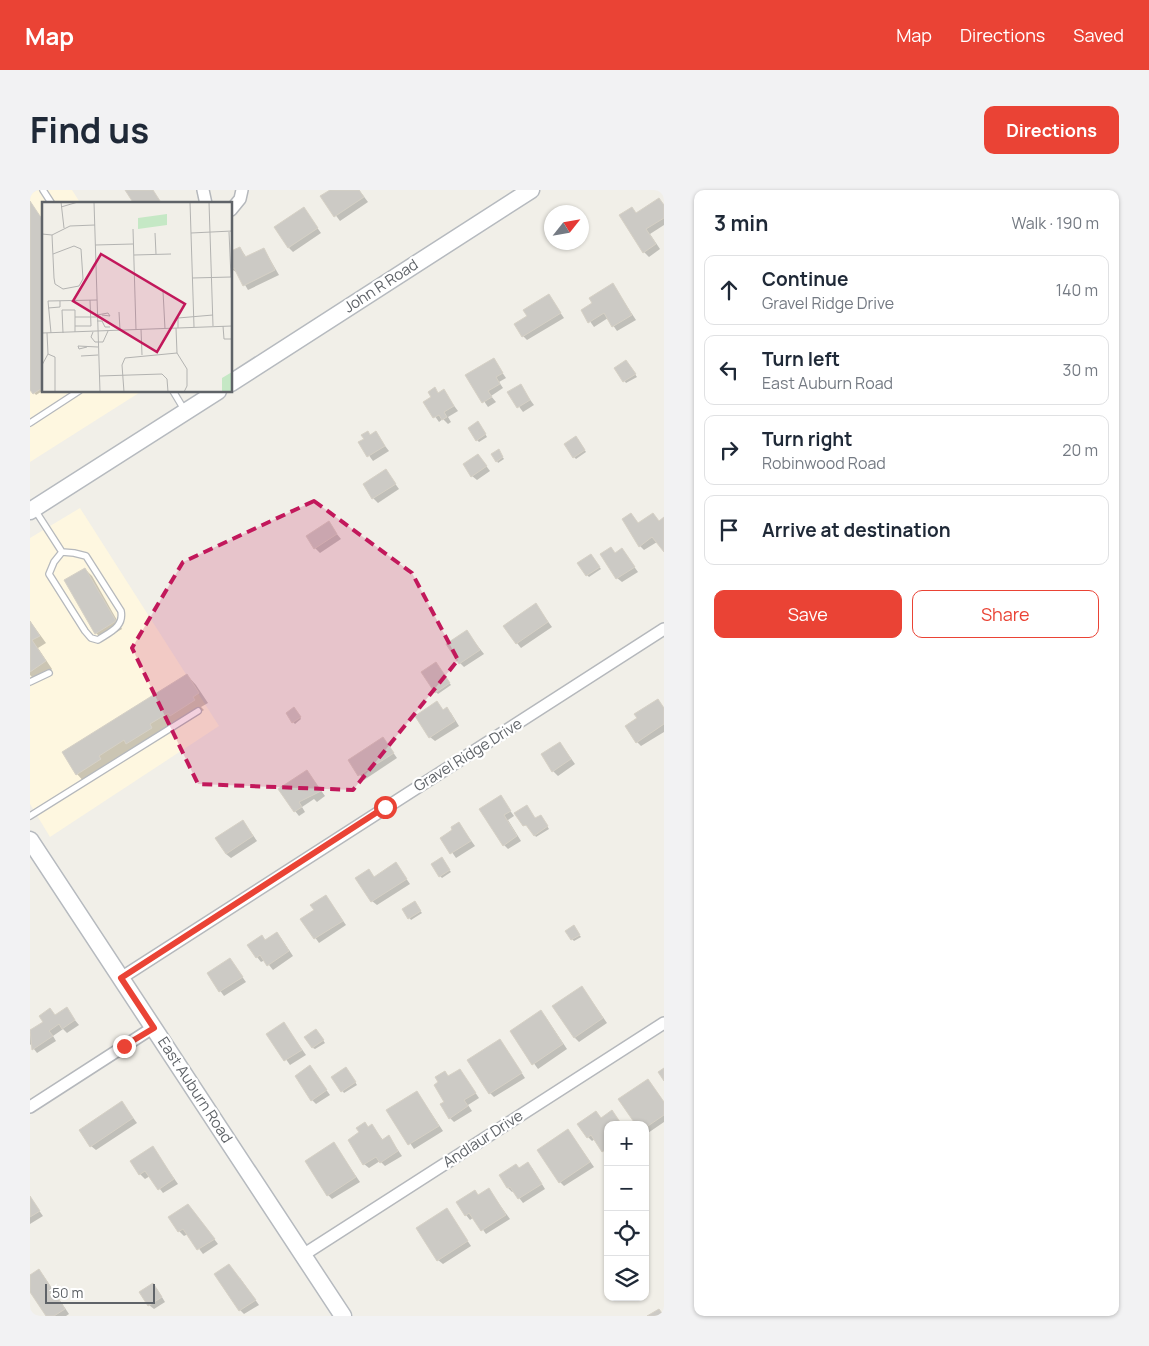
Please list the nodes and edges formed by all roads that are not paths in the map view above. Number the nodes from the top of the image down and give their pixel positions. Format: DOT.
graph roads {
  1 [pos="43,190"];
  2 [pos="242,190"];
  3 [pos="531,190"];
  4 [pos="51,202"];
  5 [pos="232,209"];
  6 [pos="232,382"];
  7 [pos="77,392"];
  8 [pos="174,392"];
  9 [pos="216,392"];
  10 [pos="185,411"];
  11 [pos="30,423"];
  12 [pos="32,510"];
  13 [pos="62,552"];
  14 [pos="664,629"];
  15 [pos="49,673"];
  16 [pos="30,682"];
  17 [pos="198,711"];
  18 [pos="30,816"];
  19 [pos="30,840"];
  20 [pos="121,978"];
  21 [pos="664,1024"];
  22 [pos="154,1028"];
  23 [pos="30,1107"];
  24 [pos="303,1255"];
  25 [pos="343,1316"];
  1 -- 4 [label="lane"];
  2 -- 5 [label="street"];
  3 -- 6 [label="main road, John R Road"];
  7 -- 11 [label="lane"];
  8 -- 10 [label="lane"];
  9 -- 10 [label="main road"];
  10 -- 12 [label="main road"];
  12 -- 13 [label="lane"];
  13 -- 13 [label="lane"];
  14 -- 20 [label="street, Gravel Ridge Drive"];
  15 -- 16 [label="lane"];
  17 -- 18 [label="lane"];
  19 -- 20 [label="main road, East Auburn Road"];
  20 -- 22 [label="main road, East Auburn Road"];
  21 -- 24 [label="street, Andlaur Drive"];
  22 -- 23 [label="street"];
  22 -- 24 [label="main road, East Auburn Road"];
  24 -- 25 [label="main road, East Auburn Road"];
}
